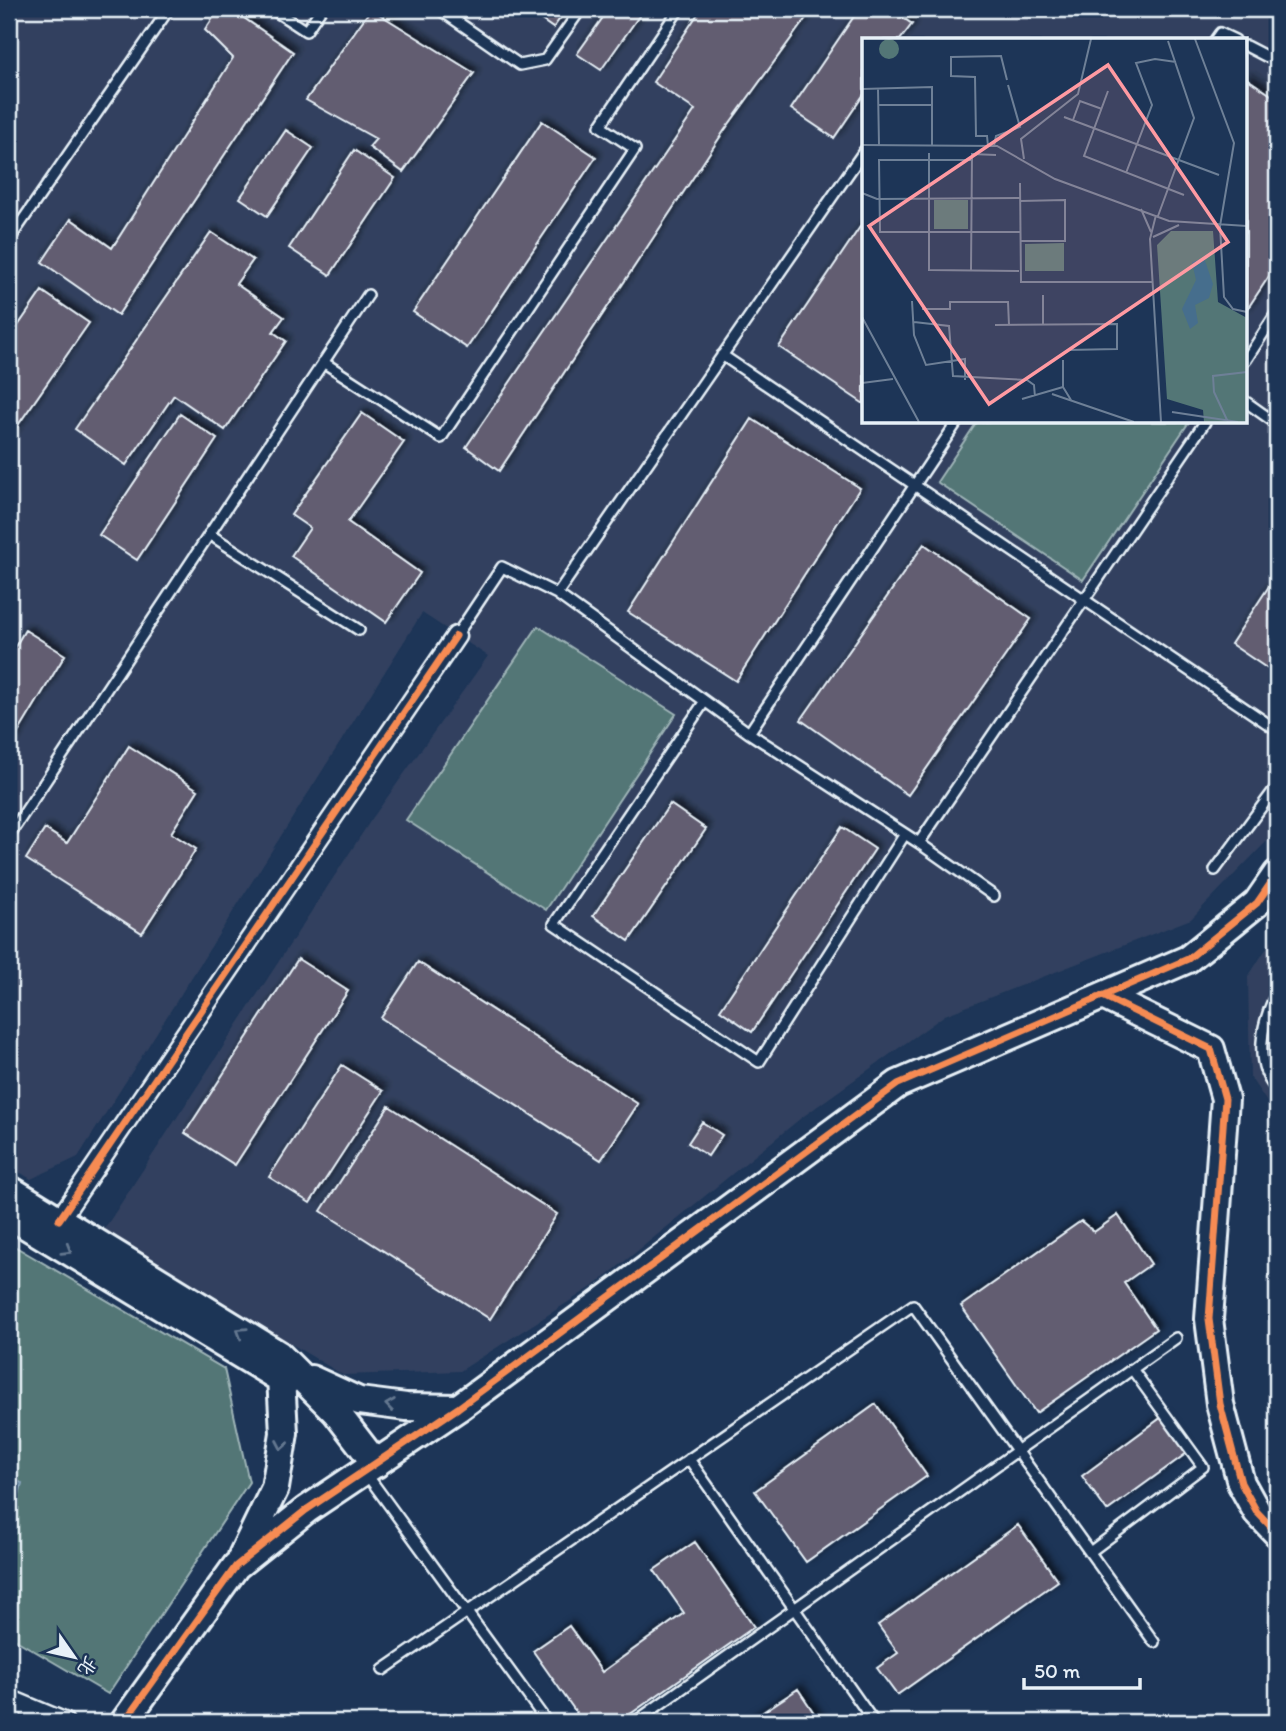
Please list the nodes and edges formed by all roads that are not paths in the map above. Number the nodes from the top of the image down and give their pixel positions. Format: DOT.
graph roads {
  1 [pos="169,9"];
  2 [pos="272,9"];
  3 [pos="321,9"];
  4 [pos="439,9"];
  5 [pos="581,9"];
  6 [pos="679,9"];
  7 [pos="1216,38"];
  8 [pos="1231,38"];
  9 [pos="1248,47"];
  10 [pos="1277,62"];
  11 [pos="862,154"];
  12 [pos="9,240"];
  13 [pos="368,295"];
  14 [pos="1277,312"];
  15 [pos="722,355"];
  16 [pos="1248,357"];
  17 [pos="323,362"];
  18 [pos="1248,403"];
  19 [pos="956,424"];
  20 [pos="1204,424"];
  21 [pos="1277,424"];
  22 [pos="916,484"];
  23 [pos="209,534"];
  24 [pos="557,594"];
  25 [pos="1086,598"];
  26 [pos="359,630"];
  27 [pos="456,636"];
  28 [pos="705,701"];
  29 [pos="1276,725"];
  30 [pos="749,733"];
  31 [pos="1277,786"];
  32 [pos="905,834"];
  33 [pos="9,836"];
  34 [pos="919,843"];
  35 [pos="1215,870"];
  36 [pos="1274,887"];
  37 [pos="994,896"];
  38 [pos="1277,992"];
  39 [pos="1103,996"];
  40 [pos="1277,1090"];
  41 [pos="9,1189"];
  42 [pos="9,1215"];
  43 [pos="59,1220"];
  44 [pos="1176,1338"];
  45 [pos="1132,1369"];
  46 [pos="290,1376"];
  47 [pos="458,1408"];
  48 [pos="1017,1451"];
  49 [pos="689,1459"];
  50 [pos="367,1470"];
  51 [pos="1277,1533"];
  52 [pos="1090,1552"];
  53 [pos="236,1566"];
  54 [pos="795,1609"];
  55 [pos="467,1612"];
  56 [pos="1154,1642"];
  57 [pos="383,1670"];
  58 [pos="9,1699"];
  59 [pos="64,1722"];
  60 [pos="124,1722"];
  61 [pos="547,1722"];
  62 [pos="635,1722"];
  63 [pos="874,1722"];
  1 -- 12 [label="lane"];
  2 -- 3 [label="lane"];
  4 -- 5 [label="lane"];
  6 -- 17 [label="lane"];
  7 -- 8 [label="lane"];
  9 -- 10 [label="lane"];
  11 -- 15 [label="lane"];
  13 -- 17 [label="lane"];
  14 -- 16 [label="lane"];
  15 -- 22 [label="lane"];
  15 -- 24 [label="lane"];
  17 -- 23 [label="lane"];
  18 -- 21 [label="lane"];
  19 -- 22 [label="lane"];
  20 -- 25 [label="lane"];
  22 -- 25 [label="lane"];
  22 -- 30 [label="lane"];
  23 -- 26 [label="lane"];
  23 -- 33 [label="lane"];
  24 -- 27 [label="lane"];
  24 -- 28 [label="lane"];
  25 -- 29 [label="lane"];
  25 -- 34 [label="lane"];
  27 -- 43 [label="street"];
  28 -- 30 [label="lane"];
  28 -- 32 [label="lane"];
  30 -- 32 [label="lane"];
  31 -- 35 [label="lane"];
  32 -- 34 [label="lane"];
  34 -- 37 [label="lane"];
  36 -- 39 [label="street"];
  38 -- 40 [label="lane"];
  39 -- 47 [label="street"];
  39 -- 51 [label="street"];
  41 -- 43 [label="street"];
  42 -- 46 [label="street, one-way"];
  46 -- 43 [label="street, one-way"];
  44 -- 45 [label="lane"];
  45 -- 48 [label="lane"];
  45 -- 52 [label="lane"];
  47 -- 46 [label="street, one-way"];
  46 -- 50 [label="street"];
  46 -- 53 [label="street, one-way"];
  47 -- 50 [label="street"];
  48 -- 49 [label="lane"];
  48 -- 52 [label="lane"];
  48 -- 54 [label="lane"];
  49 -- 54 [label="lane"];
  49 -- 55 [label="lane"];
  50 -- 53 [label="street"];
  50 -- 55 [label="lane"];
  52 -- 56 [label="lane"];
  53 -- 60 [label="street"];
  54 -- 62 [label="lane"];
  54 -- 63 [label="lane"];
  55 -- 57 [label="lane"];
  55 -- 61 [label="lane"];
  58 -- 59 [label="street"];
}
